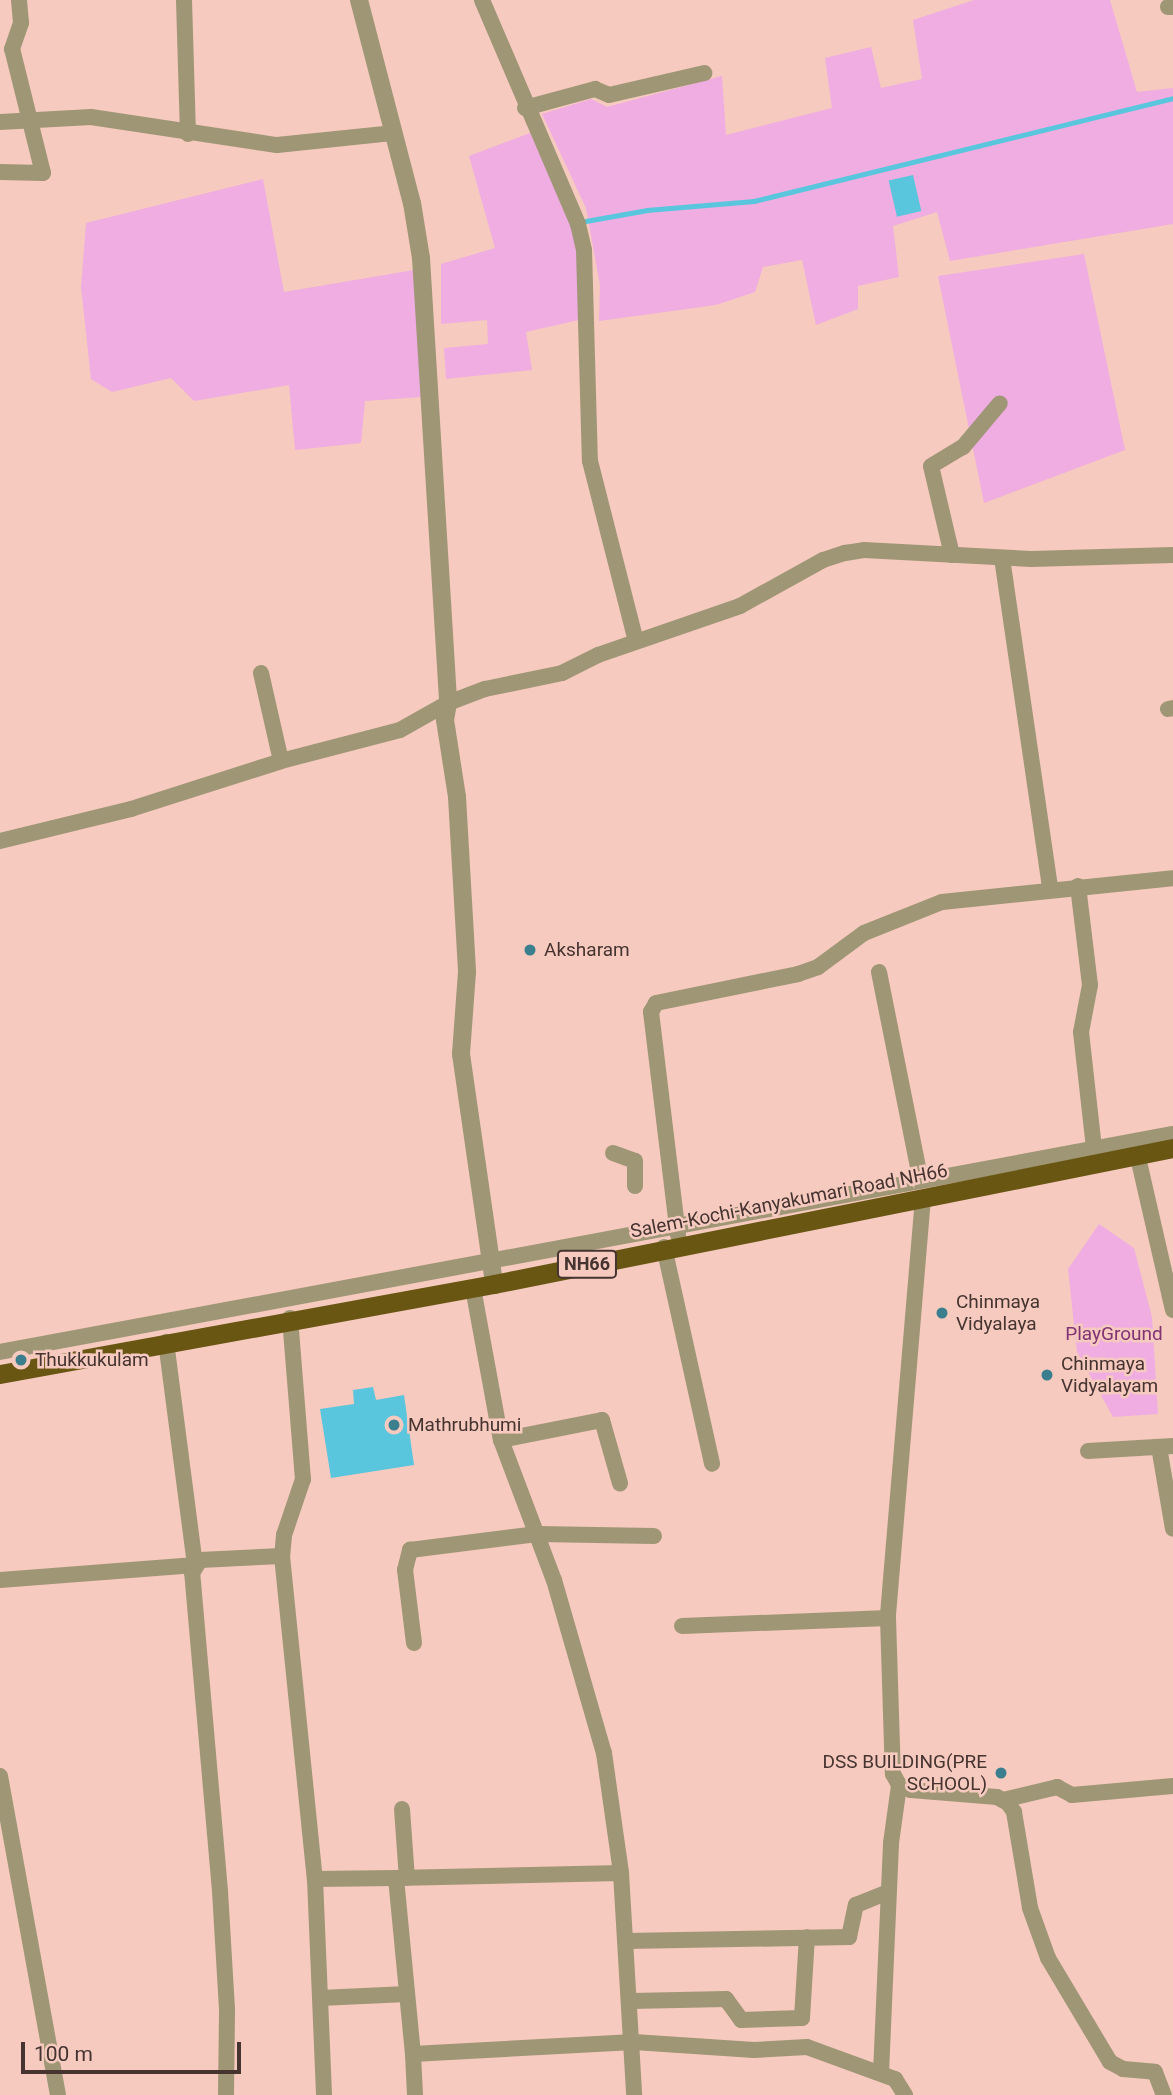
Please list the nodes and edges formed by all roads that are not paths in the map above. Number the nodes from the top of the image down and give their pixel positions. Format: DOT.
graph roads {
  1 [pos="19,0"];
  2 [pos="184,0"];
  3 [pos="359,0"];
  4 [pos="482,0"];
  5 [pos="704,72"];
  6 [pos="525,108"];
  7 [pos="28,119"];
  8 [pos="0,122"];
  9 [pos="394,133"];
  10 [pos="188,134"];
  11 [pos="0,172"];
  12 [pos="1000,403"];
  13 [pos="952,555"];
  14 [pos="1173,555"];
  15 [pos="1002,558"];
  16 [pos="636,641"];
  17 [pos="261,673"];
  18 [pos="448,703"];
  19 [pos="281,761"];
  20 [pos="0,841"];
  21 [pos="1173,878"];
  22 [pos="1077,886"];
  23 [pos="1050,889"];
  24 [pos="879,972"];
  25 [pos="1173,1134"];
  26 [pos="1094,1148"];
  27 [pos="1173,1148"];
  28 [pos="613,1153"];
  29 [pos="1137,1153"];
  30 [pos="919,1178"];
  31 [pos="635,1186"];
  32 [pos="923,1198"];
  33 [pos="674,1239"];
  34 [pos="491,1263"];
  35 [pos="494,1284"];
  36 [pos="473,1288"];
  37 [pos="1173,1310"];
  38 [pos="290,1318"];
  39 [pos="166,1342"];
  40 [pos="0,1352"];
  41 [pos="0,1374"];
  42 [pos="501,1440"];
  43 [pos="1166,1447"];
  44 [pos="1088,1451"];
  45 [pos="712,1464"];
  46 [pos="620,1483"];
  47 [pos="1173,1529"];
  48 [pos="537,1534"];
  49 [pos="653,1536"];
  50 [pos="282,1556"];
  51 [pos="195,1565"];
  52 [pos="0,1580"];
  53 [pos="888,1618"];
  54 [pos="682,1626"];
  55 [pos="414,1643"];
  56 [pos="0,1776"];
  57 [pos="900,1785"];
  58 [pos="1173,1786"];
  59 [pos="1003,1800"];
  60 [pos="402,1809"];
  61 [pos="621,1872"];
  62 [pos="402,1878"];
  63 [pos="315,1879"];
  64 [pos="889,1892"];
  65 [pos="807,1937"];
  66 [pos="626,1941"];
  67 [pos="407,1994"];
  68 [pos="320,1998"];
  69 [pos="631,2001"];
  70 [pos="634,2042"];
  71 [pos="413,2054"];
  72 [pos="881,2073"];
  73 [pos="58,2095"];
  74 [pos="226,2095"];
  75 [pos="324,2095"];
  76 [pos="415,2095"];
  77 [pos="634,2095"];
  78 [pos="905,2095"];
  79 [pos="1164,2095"];
  1 -- 7 [label="street"];
  2 -- 10 [label="street"];
  3 -- 9 [label="street"];
  4 -- 6 [label="street"];
  5 -- 6 [label="street"];
  6 -- 16 [label="street"];
  7 -- 8 [label="street"];
  7 -- 10 [label="street"];
  7 -- 11 [label="street"];
  9 -- 10 [label="street"];
  9 -- 18 [label="street"];
  12 -- 13 [label="street"];
  13 -- 15 [label="street"];
  13 -- 16 [label="street"];
  14 -- 15 [label="street"];
  15 -- 23 [label="street"];
  16 -- 18 [label="street"];
  17 -- 19 [label="street"];
  18 -- 19 [label="street"];
  18 -- 34 [label="street"];
  19 -- 20 [label="street"];
  21 -- 22 [label="street"];
  22 -- 23 [label="street"];
  22 -- 26 [label="street"];
  23 -- 33 [label="street"];
  24 -- 30 [label="street"];
  25 -- 26 [label="street"];
  26 -- 30 [label="street"];
  27 -- 29 [label="highway, Salem-Kochi-Kanyakumari Road NH66 / NH66"];
  28 -- 31 [label="street"];
  29 -- 32 [label="highway, Salem-Kochi-Kanyakumari Road NH66 / NH66"];
  29 -- 37 [label="street"];
  30 -- 33 [label="street"];
  32 -- 33 [label="highway, Salem-Kochi-Kanyakumari Road NH66 / NH66"];
  32 -- 53 [label="street"];
  33 -- 34 [label="street"];
  33 -- 35 [label="highway, Salem-Kochi-Kanyakumari Road NH66 / NH66"];
  33 -- 45 [label="street"];
  34 -- 35 [label="street"];
  34 -- 40 [label="street"];
  35 -- 36 [label="highway, Salem-Kochi-Kanyakumari Road NH66 / NH66"];
  36 -- 38 [label="highway, Salem-Kochi-Kanyakumari Road NH66 / NH66"];
  36 -- 42 [label="street"];
  38 -- 39 [label="highway, Salem-Kochi-Kanyakumari Road NH66 / NH66"];
  38 -- 50 [label="street"];
  39 -- 41 [label="highway, Salem-Kochi-Kanyakumari Road NH66 / NH66"];
  39 -- 51 [label="street"];
  42 -- 46 [label="street"];
  42 -- 48 [label="street"];
  43 -- 44 [label="street"];
  43 -- 47 [label="street"];
  48 -- 49 [label="street"];
  48 -- 55 [label="street"];
  48 -- 61 [label="street"];
  50 -- 51 [label="street"];
  50 -- 63 [label="street"];
  51 -- 52 [label="street"];
  51 -- 74 [label="street"];
  53 -- 54 [label="street"];
  53 -- 57 [label="street"];
  56 -- 73 [label="street"];
  57 -- 59 [label="street"];
  57 -- 64 [label="street"];
  58 -- 59 [label="street"];
  59 -- 79 [label="street"];
  60 -- 62 [label="street"];
  61 -- 62 [label="street"];
  61 -- 66 [label="street"];
  62 -- 63 [label="street"];
  62 -- 67 [label="street"];
  63 -- 68 [label="street"];
  64 -- 65 [label="street"];
  64 -- 72 [label="street"];
  65 -- 66 [label="street"];
  65 -- 69 [label="street"];
  66 -- 69 [label="street"];
  67 -- 68 [label="street"];
  67 -- 71 [label="street"];
  68 -- 75 [label="street"];
  69 -- 70 [label="street"];
  70 -- 71 [label="street"];
  70 -- 72 [label="street"];
  70 -- 77 [label="street"];
  71 -- 76 [label="street"];
  72 -- 78 [label="street"];
}
